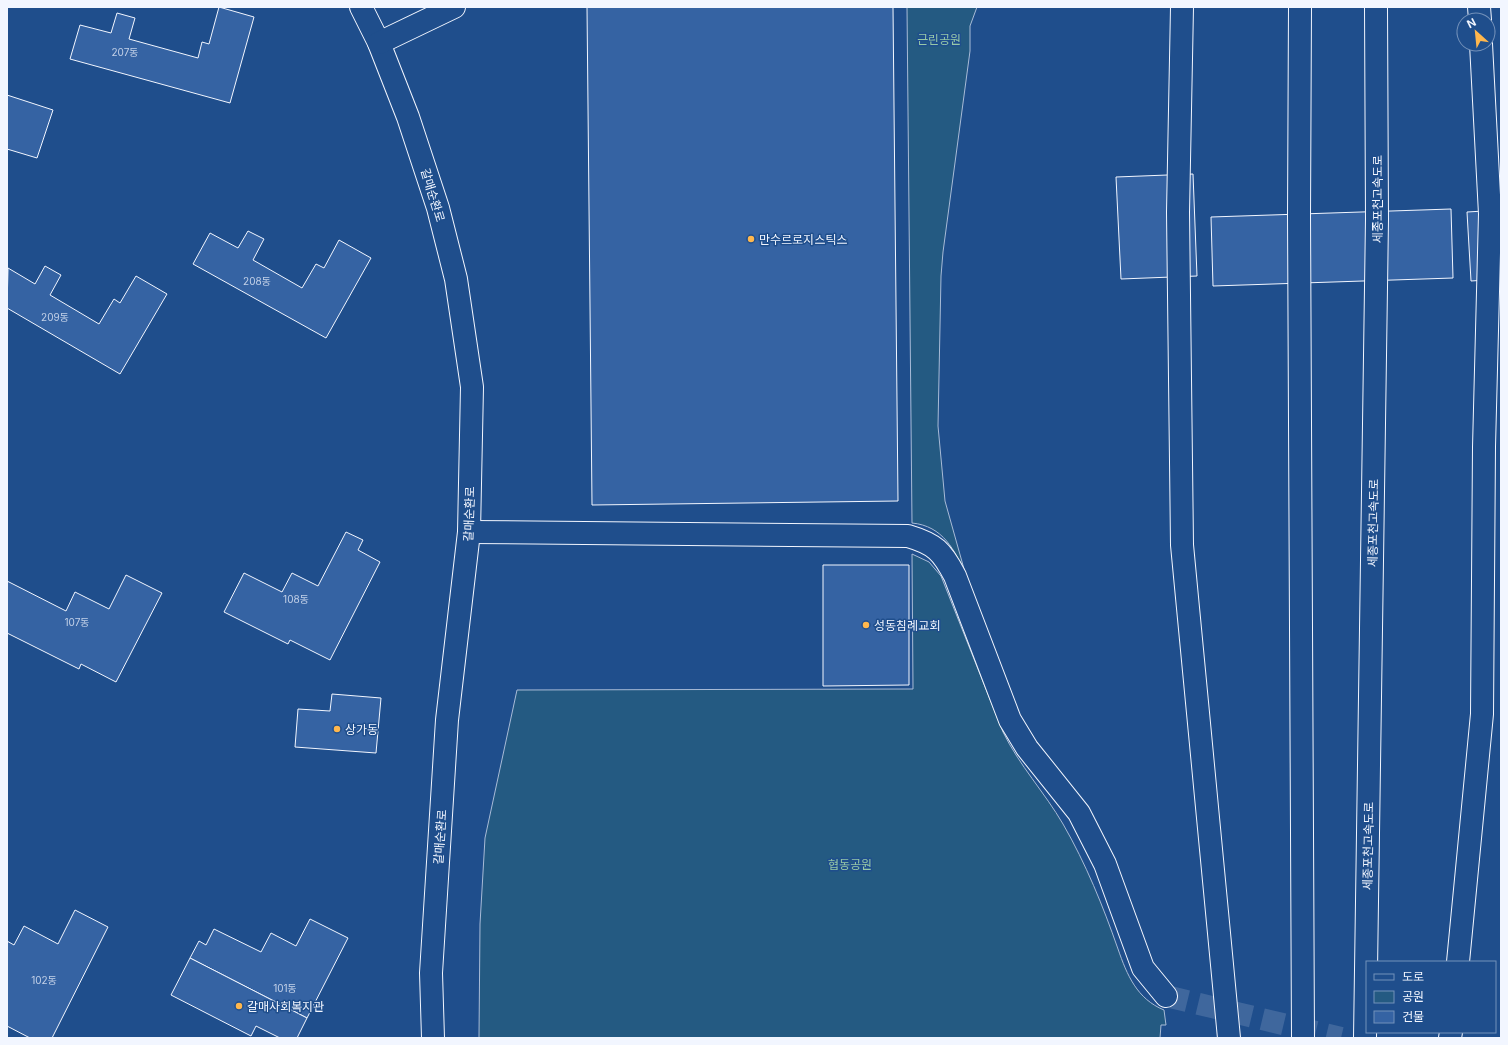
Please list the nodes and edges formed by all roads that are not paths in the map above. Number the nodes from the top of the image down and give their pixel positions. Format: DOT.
graph roads {
  1 [pos="361,7"];
  2 [pos="454,7"];
  3 [pos="1182,7"];
  4 [pos="1300,7"];
  5 [pos="1376,7"];
  6 [pos="379,43"];
  7 [pos="1481,52"];
  8 [pos="470,532"];
  9 [pos="1366,961"];
  10 [pos="1458,961"];
  11 [pos="1366,970"];
  12 [pos="1166,996"];
  13 [pos="433,1038"];
  14 [pos="1229,1038"];
  15 [pos="1303,1038"];
  16 [pos="1365,1038"];
  1 -- 6 [label="main road, 갈매순환로"];
  2 -- 6 [label="main road"];
  3 -- 14 [label="main road"];
  4 -- 15 [label="main road"];
  5 -- 9 [label="main road, 세종포천고속도로"];
  6 -- 8 [label="main road, 갈매순환로"];
  7 -- 10 [label="main road"];
  8 -- 12 [label="main road"];
  8 -- 13 [label="main road, 갈매순환로"];
  11 -- 16 [label="main road, 세종포천고속도로"];
}
